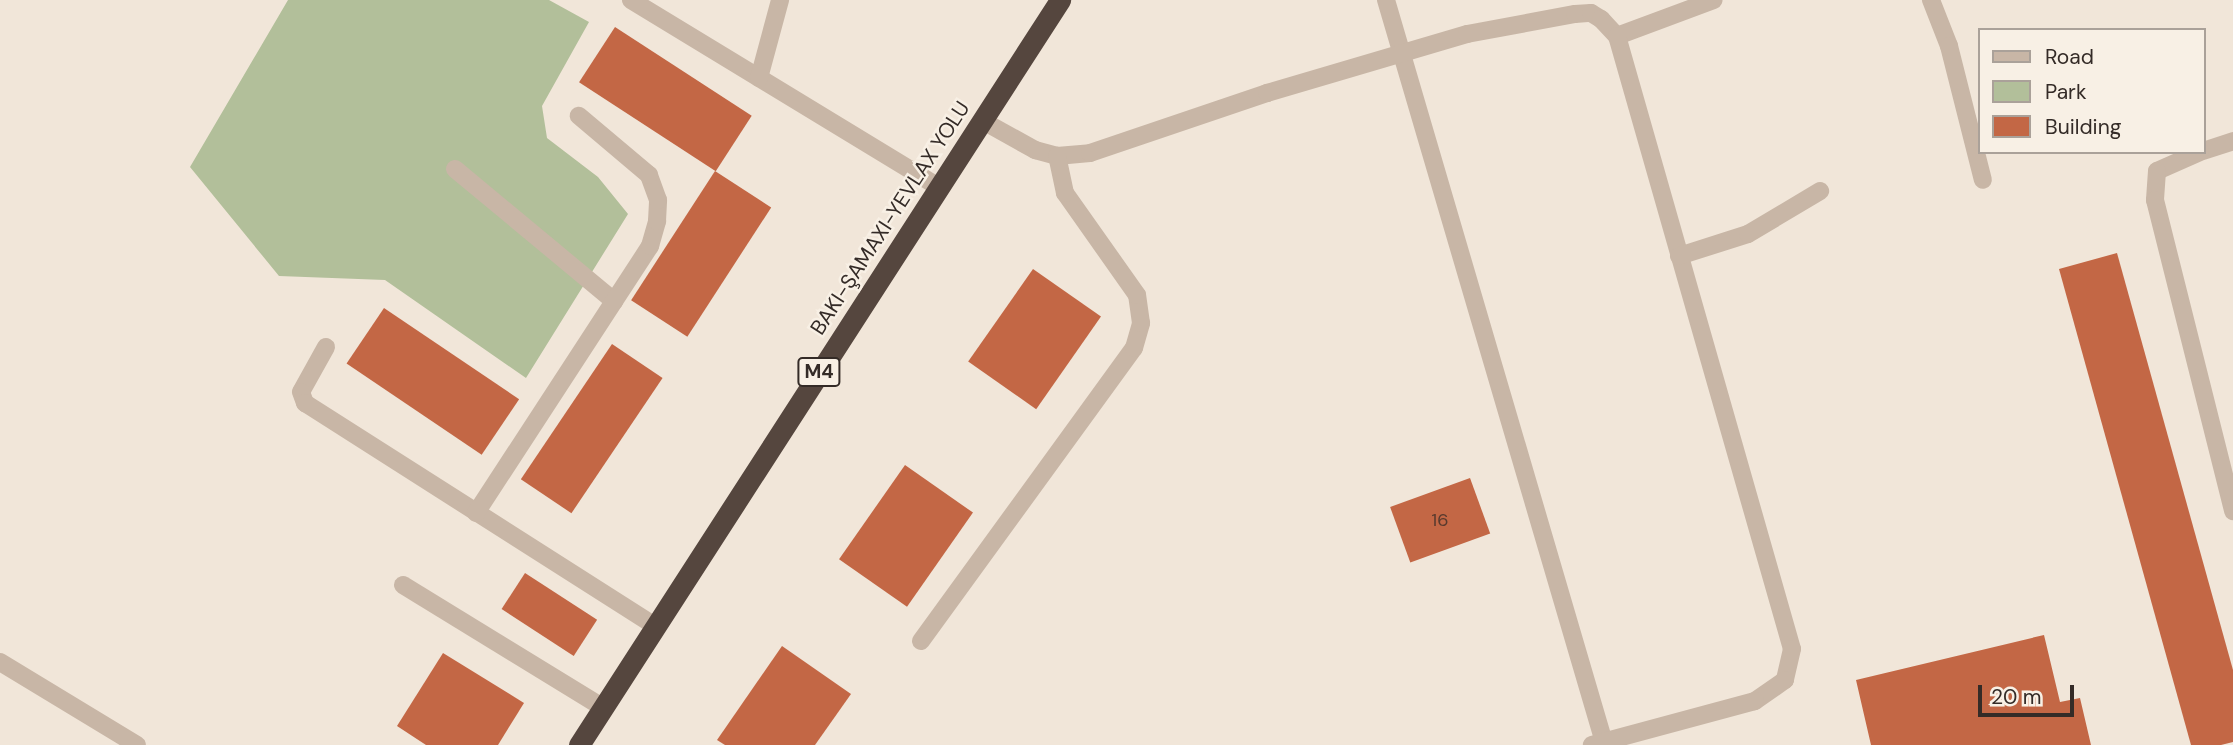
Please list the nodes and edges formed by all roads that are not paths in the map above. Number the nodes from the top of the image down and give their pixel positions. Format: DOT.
graph roads {
  1 [pos="631,0"];
  2 [pos="780,0"];
  3 [pos="1060,0"];
  4 [pos="1386,0"];
  5 [pos="1714,0"];
  6 [pos="1931,0"];
  7 [pos="1617,36"];
  8 [pos="1402,53"];
  9 [pos="759,78"];
  10 [pos="579,116"];
  11 [pos="983,121"];
  12 [pos="2233,141"];
  13 [pos="2205,151"];
  14 [pos="2198,154"];
  15 [pos="1057,156"];
  16 [pos="455,169"];
  17 [pos="1983,180"];
  18 [pos="939,187"];
  19 [pos="1820,191"];
  20 [pos="1679,256"];
  21 [pos="614,301"];
  22 [pos="326,347"];
  23 [pos="2233,511"];
  24 [pos="476,513"];
  25 [pos="403,584"];
  26 [pos="655,626"];
  27 [pos="921,641"];
  28 [pos="4,668"];
  29 [pos="602,707"];
  30 [pos="1598,743"];
  31 [pos="136,745"];
  32 [pos="579,745"];
  1 -- 9 [label="street"];
  2 -- 9 [label="street"];
  3 -- 11 [label="highway, M4"];
  4 -- 8 [label="street"];
  5 -- 7 [label="street"];
  6 -- 17 [label="street"];
  7 -- 8 [label="street"];
  7 -- 20 [label="street"];
  8 -- 15 [label="street"];
  8 -- 30 [label="street"];
  9 -- 18 [label="street"];
  10 -- 21 [label="street"];
  11 -- 15 [label="street"];
  11 -- 18 [label="highway, M4"];
  12 -- 13 [label="street"];
  14 -- 23 [label="street"];
  15 -- 27 [label="street"];
  16 -- 21 [label="street"];
  18 -- 26 [label="highway, M4"];
  19 -- 20 [label="street"];
  20 -- 30 [label="street"];
  21 -- 24 [label="street"];
  22 -- 24 [label="street"];
  24 -- 26 [label="street"];
  25 -- 29 [label="street"];
  26 -- 29 [label="highway, M4"];
  28 -- 31 [label="street"];
  29 -- 32 [label="highway, M4"];
}
